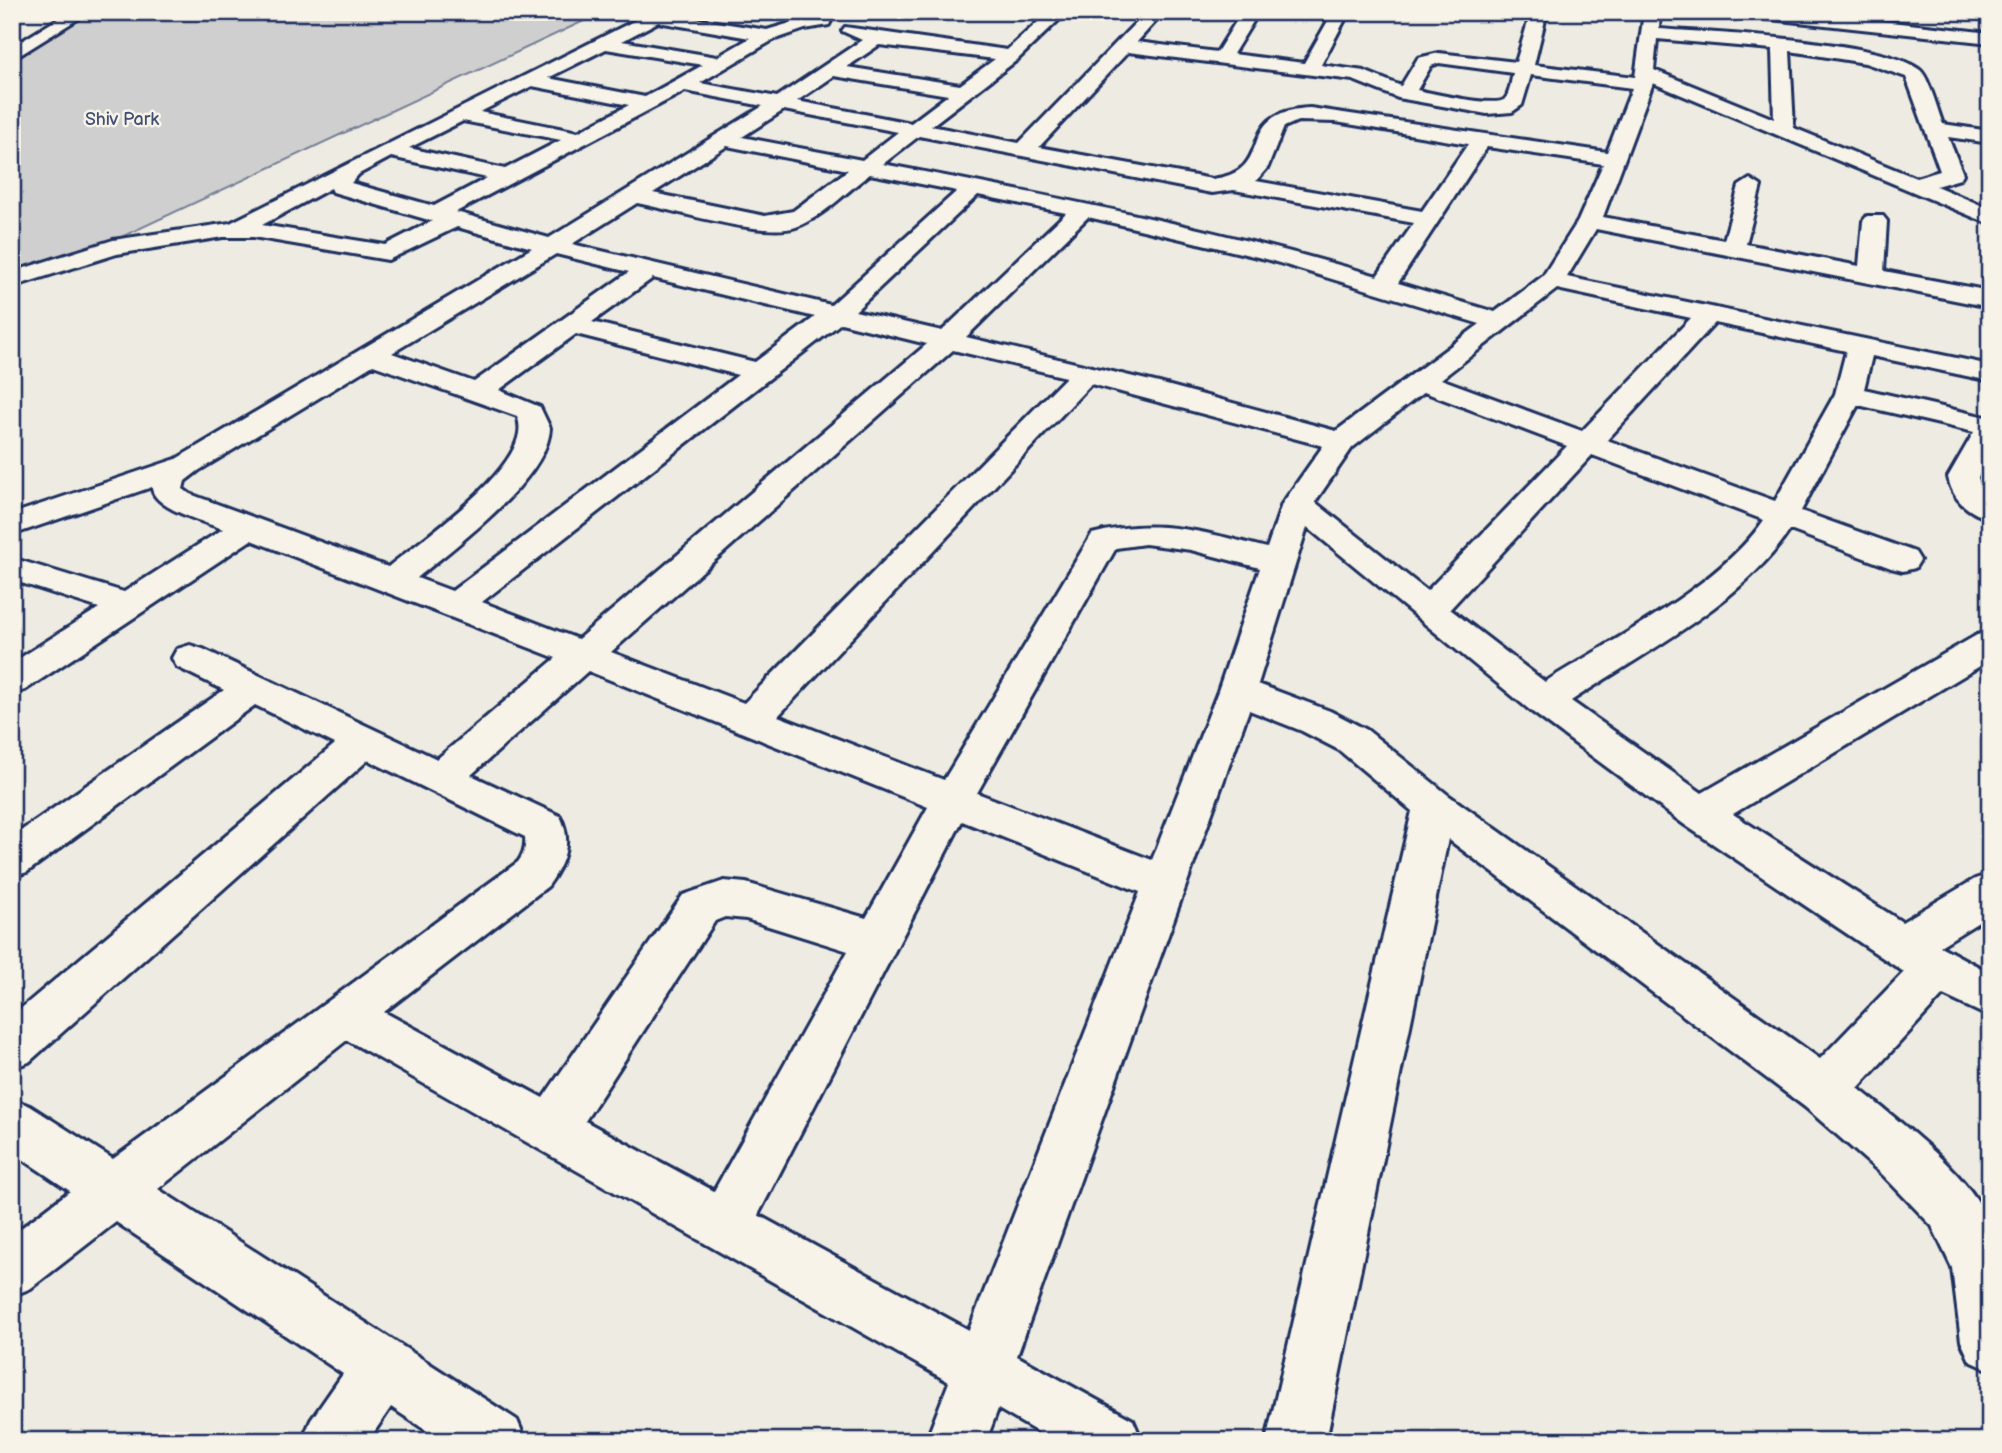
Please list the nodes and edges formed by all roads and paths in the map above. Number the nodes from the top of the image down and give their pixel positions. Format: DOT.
graph roads {
  1 [pos="81,12"];
  2 [pos="1059,12"];
  3 [pos="1156,12"];
  4 [pos="1251,12"];
  5 [pos="1331,12"];
  6 [pos="1539,12"];
  7 [pos="1919,12"];
  8 [pos="1340,13"];
  9 [pos="1764,13"];
  10 [pos="661,14"];
  11 [pos="816,17"];
  12 [pos="1651,22"];
  13 [pos="1928,31"];
  14 [pos="769,36"];
  15 [pos="1990,38"];
  16 [pos="876,39"];
  17 [pos="604,43"];
  18 [pos="1883,43"];
  19 [pos="1126,46"];
  20 [pos="1781,47"];
  21 [pos="15,51"];
  22 [pos="1968,55"];
  23 [pos="1011,56"];
  24 [pos="1222,58"];
  25 [pos="722,63"];
  26 [pos="832,69"];
  27 [pos="1310,69"];
  28 [pos="1525,69"];
  29 [pos="1644,79"];
  30 [pos="528,80"];
  31 [pos="682,85"];
  32 [pos="965,92"];
  33 [pos="1405,94"];
  34 [pos="648,103"];
  35 [pos="777,106"];
  36 [pos="459,114"];
  37 [pos="914,130"];
  38 [pos="1935,130"];
  39 [pos="1784,132"];
  40 [pos="1990,137"];
  41 [pos="580,138"];
  42 [pos="723,139"];
  43 [pos="1482,139"];
  44 [pos="387,150"];
  45 [pos="1023,151"];
  46 [pos="1615,159"];
  47 [pos="866,168"];
  48 [pos="351,169"];
  49 [pos="507,176"];
  50 [pos="1237,184"];
  51 [pos="1750,186"];
  52 [pos="1914,186"];
  53 [pos="973,188"];
  54 [pos="633,195"];
  55 [pos="1083,209"];
  56 [pos="443,217"];
  57 [pos="1990,217"];
  58 [pos="1428,219"];
  59 [pos="1590,220"];
  60 [pos="1875,221"];
  61 [pos="236,229"];
  62 [pos="552,246"];
  63 [pos="1733,248"];
  64 [pos="649,269"];
  65 [pos="1871,275"];
  66 [pos="12,280"];
  67 [pos="1552,281"];
  68 [pos="1383,286"];
  69 [pos="1990,299"];
  70 [pos="837,313"];
  71 [pos="1709,314"];
  72 [pos="1502,321"];
  73 [pos="571,326"];
  74 [pos="948,340"];
  75 [pos="1861,347"];
  76 [pos="370,355"];
  77 [pos="1984,370"];
  78 [pos="760,372"];
  79 [pos="1086,373"];
  80 [pos="1422,382"];
  81 [pos="478,392"];
  82 [pos="1849,394"];
  83 [pos="1990,429"];
  84 [pos="1342,442"];
  85 [pos="1586,444"];
  86 [pos="187,465"];
  87 [pos="1298,504"];
  88 [pos="1990,509"];
  89 [pos="1782,517"];
  90 [pos="12,525"];
  91 [pos="248,527"];
  92 [pos="1903,560"];
  93 [pos="1280,562"];
  94 [pos="12,569"];
  95 [pos="392,581"];
  96 [pos="129,605"];
  97 [pos="456,605"];
  98 [pos="1429,610"];
  99 [pos="1990,643"];
  100 [pos="587,654"];
  101 [pos="190,658"];
  102 [pos="12,681"];
  103 [pos="253,688"];
  104 [pos="1237,691"];
  105 [pos="1544,701"];
  106 [pos="749,722"];
  107 [pos="363,741"];
  108 [pos="441,778"];
  109 [pos="952,801"];
  110 [pos="1434,806"];
  111 [pos="1700,814"];
  112 [pos="12,860"];
  113 [pos="1163,883"];
  114 [pos="1990,891"];
  115 [pos="877,941"];
  116 [pos="1919,958"];
  117 [pos="1990,996"];
  118 [pos="344,1014"];
  119 [pos="12,1046"];
  120 [pos="1823,1090"];
  121 [pos="12,1123"];
  122 [pos="552,1128"];
  123 [pos="116,1192"];
  124 [pos="725,1224"];
  125 [pos="12,1269"];
  126 [pos="1990,1341"];
  127 [pos="384,1367"];
  128 [pos="985,1368"];
  129 [pos="332,1441"];
  130 [pos="496,1441"];
  131 [pos="956,1441"];
  132 [pos="1112,1441"];
  133 [pos="1296,1441"];
  1 -- 21 [label="street"];
  2 -- 23 [label="street"];
  3 -- 19 [label="street"];
  4 -- 24 [label="street"];
  5 -- 8 [label="street"];
  6 -- 28 [label="street"];
  7 -- 13 [label="street"];
  8 -- 27 [label="street"];
  9 -- 13 [label="street"];
  10 -- 14 [label="street"];
  10 -- 17 [label="street"];
  11 -- 14 [label="street"];
  11 -- 16 [label="street"];
  12 -- 20 [label="street"];
  12 -- 29 [label="street"];
  13 -- 15 [label="street"];
  14 -- 25 [label="street"];
  16 -- 23 [label="street"];
  16 -- 26 [label="street"];
  17 -- 25 [label="street"];
  17 -- 30 [label="street"];
  18 -- 22 [label="street"];
  19 -- 24 [label="street"];
  19 -- 45 [label="street"];
  20 -- 38 [label="street"];
  20 -- 39 [label="street"];
  23 -- 32 [label="street"];
  24 -- 27 [label="street"];
  25 -- 31 [label="street"];
  26 -- 32 [label="street"];
  26 -- 35 [label="street"];
  27 -- 33 [label="street"];
  28 -- 29 [label="street"];
  28 -- 33 [label="street"];
  28 -- 33 [label="street"];
  29 -- 39 [label="street"];
  29 -- 46 [label="street"];
  30 -- 34 [label="street"];
  30 -- 36 [label="street"];
  31 -- 34 [label="street"];
  31 -- 35 [label="street"];
  32 -- 37 [label="street"];
  34 -- 41 [label="street"];
  35 -- 37 [label="street"];
  35 -- 42 [label="street"];
  36 -- 41 [label="street"];
  36 -- 44 [label="street"];
  37 -- 45 [label="street"];
  37 -- 47 [label="street"];
  38 -- 40 [label="street"];
  38 -- 52 [label="street"];
  39 -- 52 [label="street"];
  41 -- 49 [label="street"];
  42 -- 47 [label="street"];
  42 -- 54 [label="street"];
  43 -- 46 [label="street"];
  43 -- 50 [label="street"];
  43 -- 58 [label="street"];
  44 -- 48 [label="street"];
  44 -- 49 [label="street"];
  45 -- 50 [label="street"];
  46 -- 59 [label="street"];
  47 -- 53 [label="street"];
  47 -- 54 [label="street"];
  48 -- 56 [label="street"];
  48 -- 61 [label="street"];
  49 -- 56 [label="street"];
  50 -- 58 [label="street"];
  51 -- 63 [label="street"];
  52 -- 57 [label="street"];
  53 -- 55 [label="street"];
  53 -- 70 [label="street"];
  54 -- 62 [label="street"];
  55 -- 68 [label="street"];
  55 -- 74 [label="street"];
  56 -- 61 [label="street"];
  56 -- 62 [label="street"];
  58 -- 68 [label="street"];
  59 -- 63 [label="street"];
  59 -- 67 [label="street"];
  60 -- 65 [label="street"];
  61 -- 66 [label="street"];
  62 -- 64 [label="street"];
  62 -- 76 [label="street"];
  63 -- 65 [label="street"];
  64 -- 70 [label="street"];
  64 -- 73 [label="street"];
  65 -- 69 [label="street"];
  67 -- 71 [label="street"];
  67 -- 72 [label="street"];
  68 -- 72 [label="street"];
  70 -- 74 [label="street"];
  70 -- 78 [label="street"];
  71 -- 75 [label="street"];
  71 -- 85 [label="street"];
  72 -- 80 [label="street"];
  73 -- 78 [label="street"];
  73 -- 81 [label="street"];
  74 -- 79 [label="street"];
  74 -- 100 [label="street"];
  75 -- 77 [label="street"];
  75 -- 82 [label="street"];
  76 -- 81 [label="street"];
  76 -- 86 [label="street"];
  78 -- 97 [label="street"];
  79 -- 84 [label="street"];
  79 -- 106 [label="street"];
  80 -- 84 [label="street"];
  80 -- 85 [label="street"];
  81 -- 95 [label="street"];
  82 -- 83 [label="street"];
  82 -- 89 [label="street"];
  83 -- 88 [label="street"];
  84 -- 87 [label="street"];
  85 -- 89 [label="street"];
  85 -- 98 [label="street"];
  86 -- 90 [label="street"];
  86 -- 91 [label="street"];
  87 -- 93 [label="street"];
  87 -- 98 [label="street"];
  89 -- 92 [label="street"];
  89 -- 105 [label="street"];
  91 -- 95 [label="street"];
  91 -- 96 [label="street"];
  93 -- 104 [label="street"];
  93 -- 109 [label="street"];
  94 -- 96 [label="street"];
  95 -- 97 [label="street"];
  96 -- 102 [label="street"];
  97 -- 100 [label="street"];
  98 -- 105 [label="street"];
  99 -- 111 [label="street"];
  100 -- 106 [label="street"];
  100 -- 108 [label="street"];
  101 -- 103 [label="street"];
  103 -- 107 [label="street"];
  103 -- 112 [label="street"];
  104 -- 110 [label="street"];
  104 -- 113 [label="street"];
  105 -- 111 [label="street"];
  106 -- 109 [label="street"];
  107 -- 108 [label="street"];
  107 -- 119 [label="street"];
  108 -- 118 [label="street"];
  109 -- 113 [label="street"];
  109 -- 115 [label="street"];
  110 -- 120 [label="street"];
  110 -- 133 [label="street"];
  111 -- 116 [label="street"];
  113 -- 128 [label="street"];
  114 -- 116 [label="street"];
  115 -- 122 [label="street"];
  115 -- 124 [label="street"];
  116 -- 117 [label="street"];
  116 -- 120 [label="street"];
  118 -- 122 [label="street"];
  118 -- 123 [label="street"];
  120 -- 126 [label="street"];
  121 -- 123 [label="street"];
  122 -- 124 [label="street"];
  123 -- 125 [label="street"];
  123 -- 127 [label="street"];
  124 -- 128 [label="street"];
  127 -- 129 [label="street"];
  127 -- 130 [label="street"];
  128 -- 131 [label="street"];
  128 -- 132 [label="street"];
}
